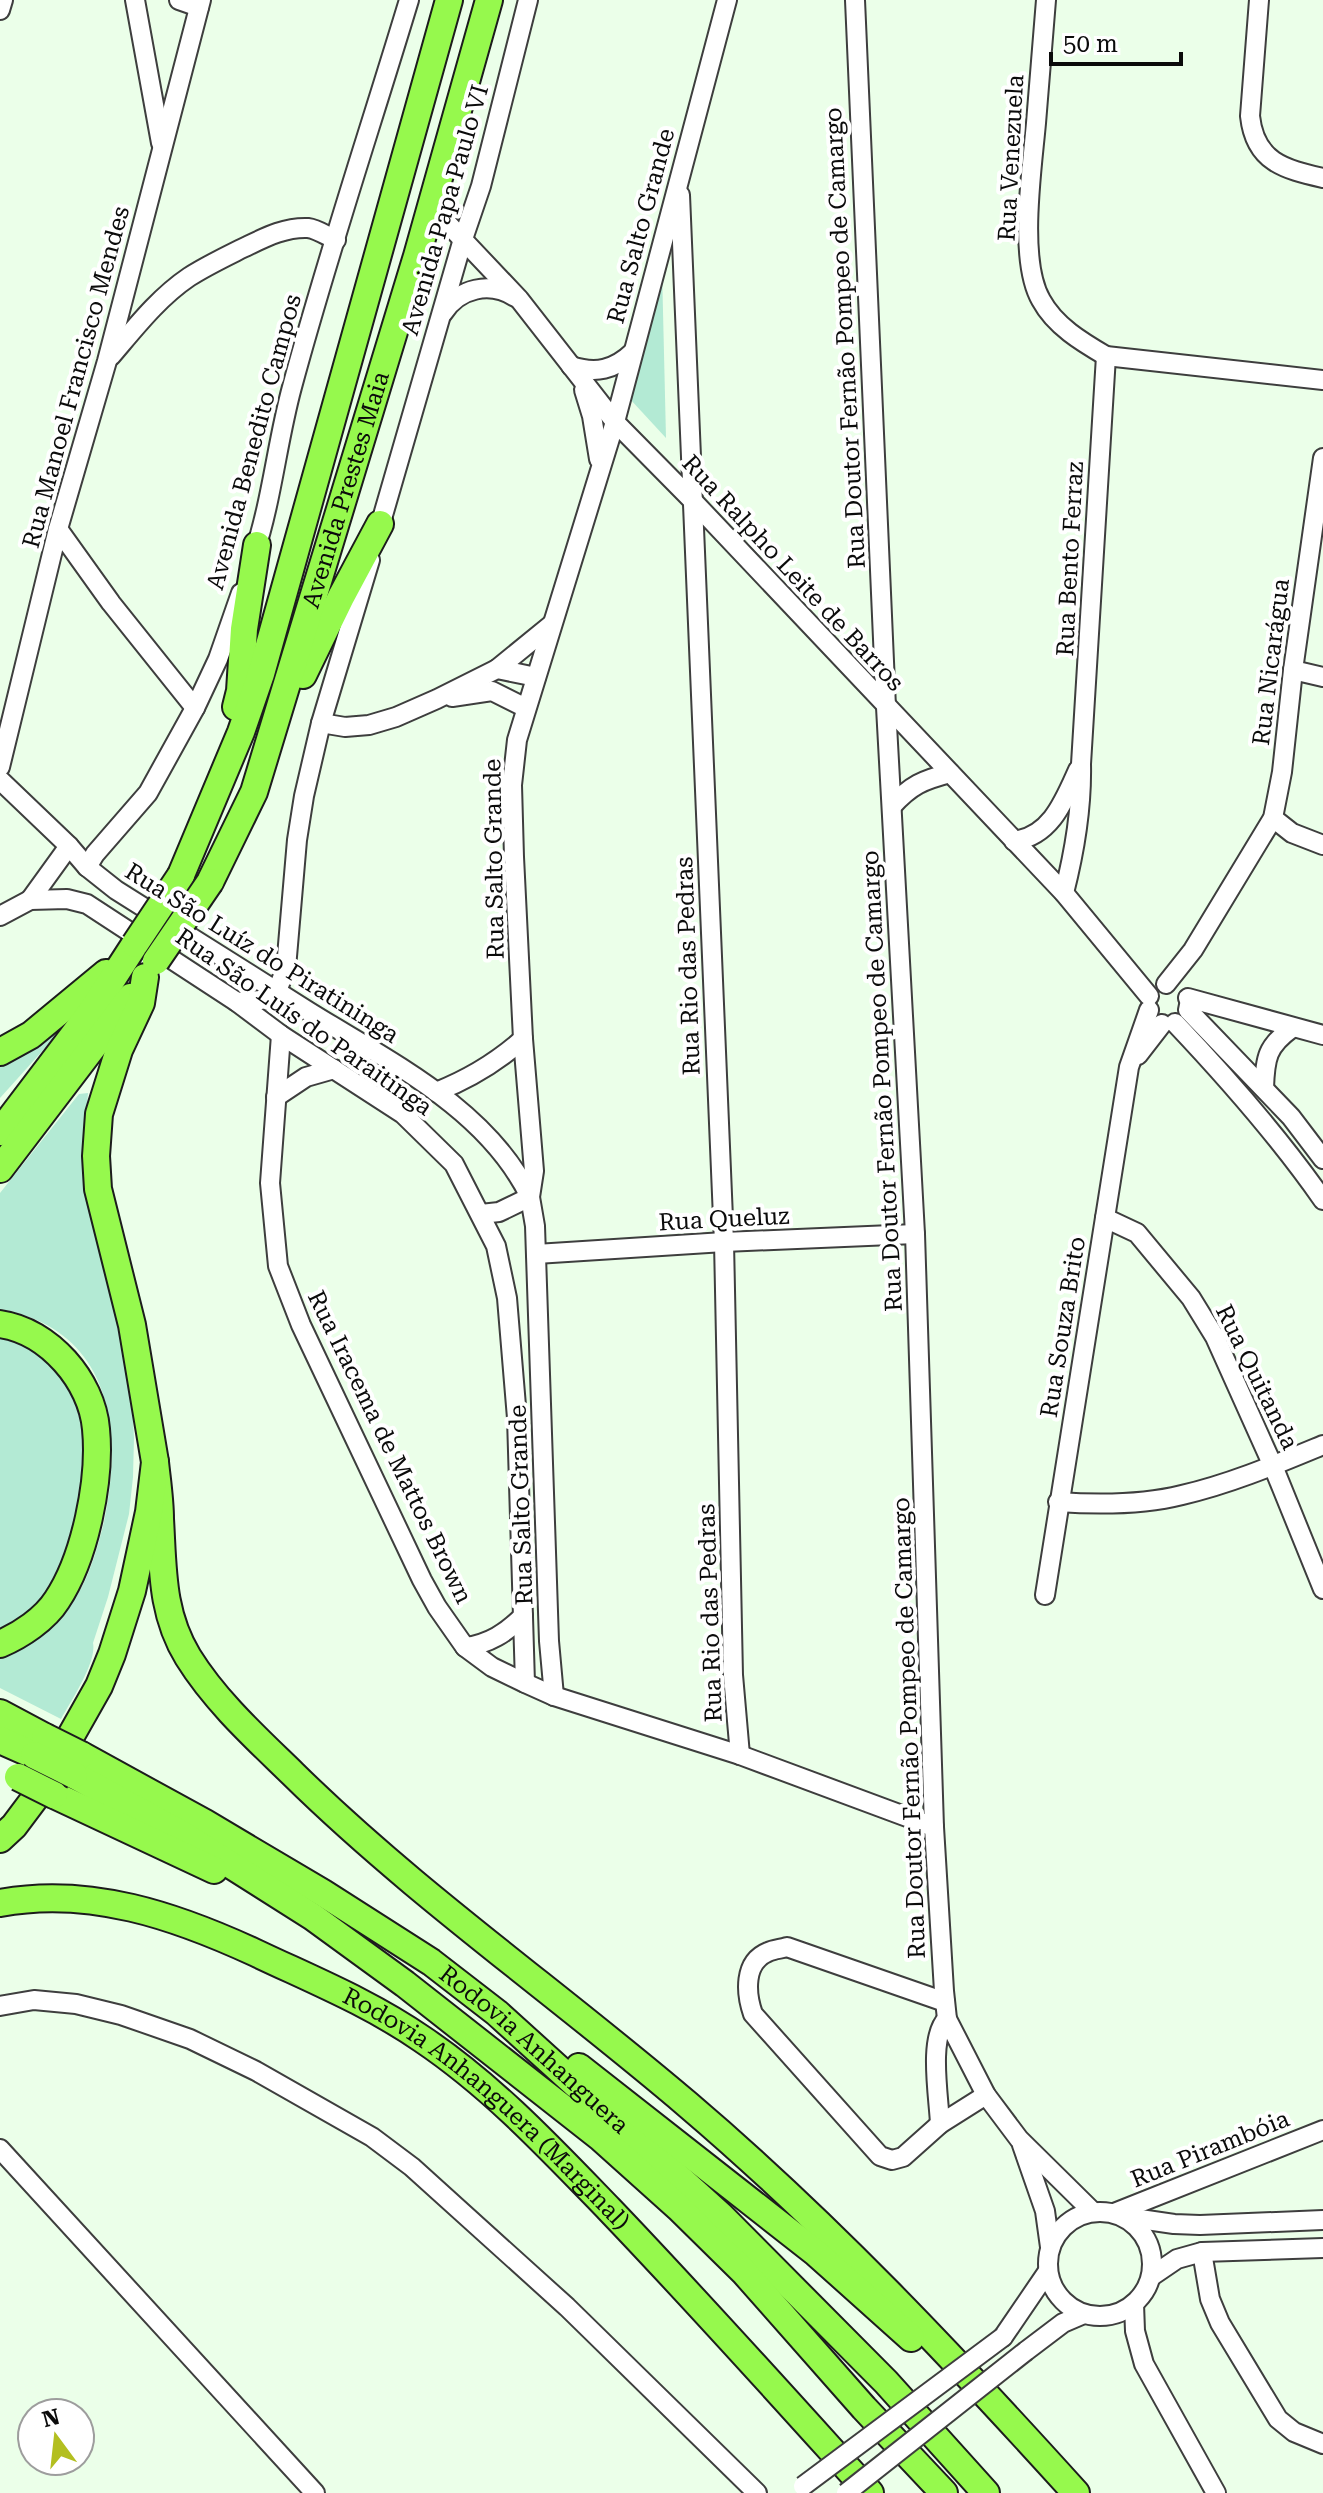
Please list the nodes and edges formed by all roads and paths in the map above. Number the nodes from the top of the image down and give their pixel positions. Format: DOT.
graph roads {
  1 [pos="3,0"];
  2 [pos="135,0"];
  3 [pos="179,0"];
  4 [pos="409,0"];
  5 [pos="449,0"];
  6 [pos="489,0"];
  7 [pos="528,0"];
  8 [pos="727,0"];
  9 [pos="855,0"];
  10 [pos="1046,0"];
  11 [pos="1259,0"];
  12 [pos="200,4"];
  13 [pos="0,10"];
  14 [pos="163,150"];
  15 [pos="679,175"];
  16 [pos="1323,178"];
  17 [pos="431,206"];
  18 [pos="463,239"];
  19 [pos="336,240"];
  20 [pos="519,299"];
  21 [pos="440,319"];
  22 [pos="633,352"];
  23 [pos="1106,356"];
  24 [pos="107,361"];
  25 [pos="571,366"];
  26 [pos="1323,380"];
  27 [pos="615,422"];
  28 [pos="1323,458"];
  29 [pos="600,469"];
  30 [pos="692,500"];
  31 [pos="1320,511"];
  32 [pos="380,524"];
  33 [pos="58,529"];
  34 [pos="257,545"];
  35 [pos="551,625"];
  36 [pos="497,669"];
  37 [pos="1293,670"];
  38 [pos="536,677"];
  39 [pos="1323,677"];
  40 [pos="437,699"];
  41 [pos="886,707"];
  42 [pos="195,708"];
  43 [pos="526,708"];
  44 [pos="321,723"];
  45 [pos="1081,764"];
  46 [pos="0,767"];
  47 [pos="950,773"];
  48 [pos="0,780"];
  49 [pos="217,786"];
  50 [pos="254,792"];
  51 [pos="9,798"];
  52 [pos="892,806"];
  53 [pos="1273,818"];
  54 [pos="1014,841"];
  55 [pos="1321,844"];
  56 [pos="69,846"];
  57 [pos="87,867"];
  58 [pos="1064,893"];
  59 [pos="30,900"];
  60 [pos="87,904"];
  61 [pos="0,916"];
  62 [pos="129,953"];
  63 [pos="150,969"];
  64 [pos="277,991"];
  65 [pos="1169,995"];
  66 [pos="237,1002"];
  67 [pos="1169,1023"];
  68 [pos="1292,1028"];
  69 [pos="281,1035"];
  70 [pos="1323,1035"];
  71 [pos="523,1039"];
  72 [pos="0,1052"];
  73 [pos="1129,1067"];
  74 [pos="334,1069"];
  75 [pos="1264,1088"];
  76 [pos="436,1092"];
  77 [pos="276,1097"];
  78 [pos="0,1132"];
  79 [pos="1323,1159"];
  80 [pos="0,1169"];
  81 [pos="530,1197"];
  82 [pos="1323,1200"];
  83 [pos="481,1214"];
  84 [pos="1105,1218"];
  85 [pos="915,1234"];
  86 [pos="724,1242"];
  87 [pos="536,1254"];
  88 [pos="0,1324"];
  89 [pos="1323,1445"];
  90 [pos="155,1462"];
  91 [pos="1273,1466"];
  92 [pos="1058,1502"];
  93 [pos="1323,1589"];
  94 [pos="1045,1595"];
  95 [pos="523,1616"];
  96 [pos="0,1644"];
  97 [pos="465,1647"];
  98 [pos="525,1683"];
  99 [pos="554,1696"];
  100 [pos="0,1713"];
  101 [pos="0,1740"];
  102 [pos="40,1746"];
  103 [pos="740,1755"];
  104 [pos="77,1765"];
  105 [pos="9,1774"];
  106 [pos="934,1827"];
  107 [pos="0,1839"];
  108 [pos="0,1903"];
  109 [pos="313,1917"];
  110 [pos="0,2006"];
  111 [pos="946,2010"];
  112 [pos="497,2013"];
  113 [pos="986,2095"];
  114 [pos="940,2124"];
  115 [pos="1323,2130"];
  116 [pos="1019,2139"];
  117 [pos="0,2149"];
  118 [pos="1093,2212"];
  119 [pos="1120,2215"];
  120 [pos="1323,2220"];
  121 [pos="1050,2247"];
  122 [pos="1323,2248"];
  123 [pos="1202,2252"];
  124 [pos="1048,2271"];
  125 [pos="1152,2276"];
  126 [pos="1134,2304"];
  127 [pos="1084,2314"];
  128 [pos="1323,2444"];
  129 [pos="1047,2461"];
  130 [pos="797,2490"];
  131 [pos="315,2493"];
  132 [pos="757,2493"];
  133 [pos="846,2493"];
  134 [pos="870,2493"];
  135 [pos="944,2493"];
  136 [pos="986,2493"];
  137 [pos="1076,2493"];
  138 [pos="1216,2493"];
  1 -- 13 [label="street"];
  2 -- 14 [label="street"];
  3 -- 12 [label="street"];
  4 -- 19 [label="street, Avenida Benedito Campos"];
  5 -- 49 [label="highway, Avenida Prestes Maia"];
  6 -- 17 [label="highway, Avenida Prestes Maia"];
  7 -- 18 [label="street, Avenida Papa Paulo VI"];
  8 -- 15 [label="street, Rua Salto Grande"];
  9 -- 41 [label="street, Rua Doutor Fernão Pompeo de Camargo"];
  10 -- 23 [label="street, Rua Venezuela"];
  11 -- 16 [label="street"];
  12 -- 14 [label="street, Rua Manoel Francisco Mendes"];
  14 -- 24 [label="street, Rua Manoel Francisco Mendes"];
  15 -- 22 [label="street, Rua Salto Grande"];
  15 -- 30 [label="street, Rua Rio das Pedras"];
  17 -- 18 [label="street, Rua Ralpho Leite de Barros"];
  17 -- 50 [label="highway, Avenida Prestes Maia"];
  18 -- 20 [label="street, Rua Ralpho Leite de Barros"];
  18 -- 21 [label="street, Avenida Papa Paulo VI"];
  19 -- 24 [label="street"];
  19 -- 34 [label="street, Avenida Benedito Campos"];
  20 -- 21 [label="street"];
  20 -- 25 [label="street, Rua Ralpho Leite de Barros"];
  21 -- 32 [label="street, Avenida Papa Paulo VI"];
  22 -- 25 [label="street"];
  22 -- 27 [label="street, Rua Salto Grande"];
  23 -- 26 [label="street, Rua Venezuela"];
  23 -- 45 [label="street, Rua Bento Ferraz"];
  24 -- 33 [label="street, Rua Manoel Francisco Mendes"];
  25 -- 27 [label="street, Rua Ralpho Leite de Barros"];
  25 -- 29 [label="street"];
  27 -- 29 [label="street, Rua Salto Grande"];
  27 -- 30 [label="street, Rua Ralpho Leite de Barros"];
  28 -- 31 [label="street, Rua Nicarágua"];
  29 -- 35 [label="street, Rua Salto Grande"];
  30 -- 41 [label="street, Rua Ralpho Leite de Barros"];
  30 -- 86 [label="street, Rua Rio das Pedras"];
  31 -- 37 [label="street, Rua Nicarágua"];
  32 -- 44 [label="street, Avenida Papa Paulo VI"];
  32 -- 50 [label="highway"];
  33 -- 42 [label="street"];
  33 -- 46 [label="street, Rua Manoel Francisco Mendes"];
  34 -- 42 [label="street, Avenida Benedito Campos"];
  34 -- 49 [label="highway"];
  35 -- 36 [label="street"];
  35 -- 38 [label="street, Rua Salto Grande"];
  36 -- 38 [label="street"];
  36 -- 40 [label="street"];
  37 -- 39 [label="street"];
  37 -- 53 [label="street, Rua Nicarágua"];
  38 -- 43 [label="street, Rua Salto Grande"];
  40 -- 43 [label="street"];
  40 -- 44 [label="street"];
  41 -- 47 [label="street, Rua Ralpho Leite de Barros"];
  41 -- 52 [label="street, Rua Doutor Fernão Pompeo de Camargo"];
  42 -- 57 [label="street, Avenida Benedito Campos"];
  43 -- 71 [label="street, Rua Salto Grande"];
  44 -- 64 [label="street, Avenida Papa Paulo VI"];
  45 -- 54 [label="street, Rua Bento Ferraz"];
  45 -- 58 [label="street, Rua Bento Ferraz"];
  47 -- 52 [label="street"];
  47 -- 54 [label="street, Rua Ralpho Leite de Barros"];
  48 -- 51 [label="street, Rua São Luíz do Piratininga"];
  49 -- 62 [label="highway, Avenida Prestes Maia, bridge"];
  50 -- 63 [label="highway, Avenida Prestes Maia, bridge"];
  51 -- 56 [label="street, Rua São Luíz do Piratininga"];
  52 -- 85 [label="street, Rua Doutor Fernão Pompeo de Camargo"];
  53 -- 55 [label="street"];
  53 -- 65 [label="street, Rua Souza Brito"];
  54 -- 58 [label="street, Rua Ralpho Leite de Barros"];
  56 -- 57 [label="street, Rua São Luíz do Piratininga"];
  56 -- 59 [label="street"];
  57 -- 60 [label="street"];
  57 -- 64 [label="street, Rua São Luíz do Piratininga"];
  58 -- 65 [label="street, Rua Ralpho Leite de Barros"];
  59 -- 60 [label="street, Rua São Luís do Paraitinga"];
  59 -- 61 [label="street"];
  60 -- 66 [label="street, Rua São Luís do Paraitinga"];
  62 -- 72 [label="highway"];
  62 -- 78 [label="highway, Avenida Prestes Maia"];
  63 -- 80 [label="highway, Avenida Prestes Maia"];
  63 -- 90 [label="highway"];
  64 -- 66 [label="street"];
  64 -- 76 [label="street, Rua São Luíz do Piratininga"];
  65 -- 67 [label="street, Rua Souza Brito"];
  65 -- 67 [label="street"];
  65 -- 68 [label="street"];
  65 -- 73 [label="street, Rua Souza Brito"];
  65 -- 75 [label="street, Rua Ralpho Leite de Barros"];
  66 -- 69 [label="street, Rua São Luís do Paraitinga"];
  67 -- 73 [label="street, Rua Souza Brito"];
  67 -- 82 [label="street"];
  68 -- 70 [label="street"];
  68 -- 75 [label="street"];
  69 -- 74 [label="street, Rua São Luís do Paraitinga"];
  69 -- 77 [label="street, Rua Iracema de Mattos Brown"];
  71 -- 76 [label="street"];
  71 -- 81 [label="street, Rua Salto Grande"];
  73 -- 84 [label="street, Rua Souza Brito"];
  74 -- 77 [label="street"];
  74 -- 83 [label="street, Rua São Luís do Paraitinga"];
  75 -- 79 [label="street, Rua Ralpho Leite de Barros"];
  76 -- 81 [label="street, Rua São Luíz do Piratininga"];
  77 -- 97 [label="street, Rua Iracema de Mattos Brown"];
  81 -- 83 [label="street"];
  81 -- 87 [label="street, Rua Salto Grande"];
  83 -- 95 [label="street, Rua São Luís do Paraitinga"];
  84 -- 91 [label="street, Rua Quitanda"];
  84 -- 92 [label="street, Rua Souza Brito"];
  85 -- 86 [label="street, Rua Queluz"];
  85 -- 106 [label="street, Rua Doutor Fernão Pompeo de Camargo"];
  86 -- 87 [label="street, Rua Queluz"];
  86 -- 103 [label="street, Rua Rio das Pedras"];
  87 -- 99 [label="street, Rua Salto Grande"];
  88 -- 96 [label="highway"];
  89 -- 91 [label="street"];
  90 -- 107 [label="highway"];
  90 -- 129 [label="highway"];
  91 -- 92 [label="street"];
  91 -- 93 [label="street, Rua Quitanda"];
  92 -- 94 [label="street, Rua Souza Brito"];
  95 -- 97 [label="street"];
  95 -- 98 [label="street, Rua São Luís do Paraitinga"];
  97 -- 98 [label="street, Rua Iracema de Mattos Brown"];
  98 -- 99 [label="street, Rua Iracema de Mattos Brown"];
  99 -- 103 [label="street, Rua Iracema de Mattos Brown"];
  100 -- 102 [label="highway, Rodovia Anhanguera"];
  101 -- 102 [label="highway, Rodovia Anhanguera"];
  102 -- 104 [label="highway, Rodovia Anhanguera, bridge"];
  103 -- 106 [label="street, Rua Iracema de Mattos Brown"];
  104 -- 109 [label="highway, Rodovia Anhanguera"];
  104 -- 112 [label="highway, Rodovia Anhanguera"];
  105 -- 109 [label="highway, bridge"];
  106 -- 111 [label="street, Rua Doutor Fernão Pompeo de Camargo"];
  108 -- 134 [label="highway, Rodovia Anhanguera (Marginal)"];
  109 -- 135 [label="highway, Rodovia Anhanguera"];
  110 -- 132 [label="street"];
  111 -- 113 [label="street, Rua Doutor Fernão Pompeo de Camargo"];
  111 -- 114 [label="street"];
  111 -- 114 [label="street"];
  112 -- 129 [label="highway"];
  112 -- 136 [label="highway, Rodovia Anhanguera"];
  113 -- 114 [label="street"];
  113 -- 116 [label="street, Rua Doutor Fernão Pompeo de Camargo"];
  115 -- 119 [label="street, Rua Pirambóia"];
  116 -- 118 [label="street, Rua Doutor Fernão Pompeo de Camargo"];
  116 -- 121 [label="street, Rua Doutor Fernão Pompeo de Camargo"];
  117 -- 131 [label="street"];
  118 -- 119 [label="street"];
  118 -- 121 [label="street"];
  119 -- 120 [label="street"];
  119 -- 125 [label="street"];
  121 -- 124 [label="street"];
  122 -- 123 [label="street"];
  123 -- 125 [label="street"];
  123 -- 128 [label="street"];
  124 -- 127 [label="street"];
  124 -- 130 [label="street, bridge"];
  125 -- 126 [label="street"];
  126 -- 127 [label="street"];
  126 -- 138 [label="street"];
  127 -- 133 [label="street, bridge"];
  129 -- 137 [label="highway"];
}
